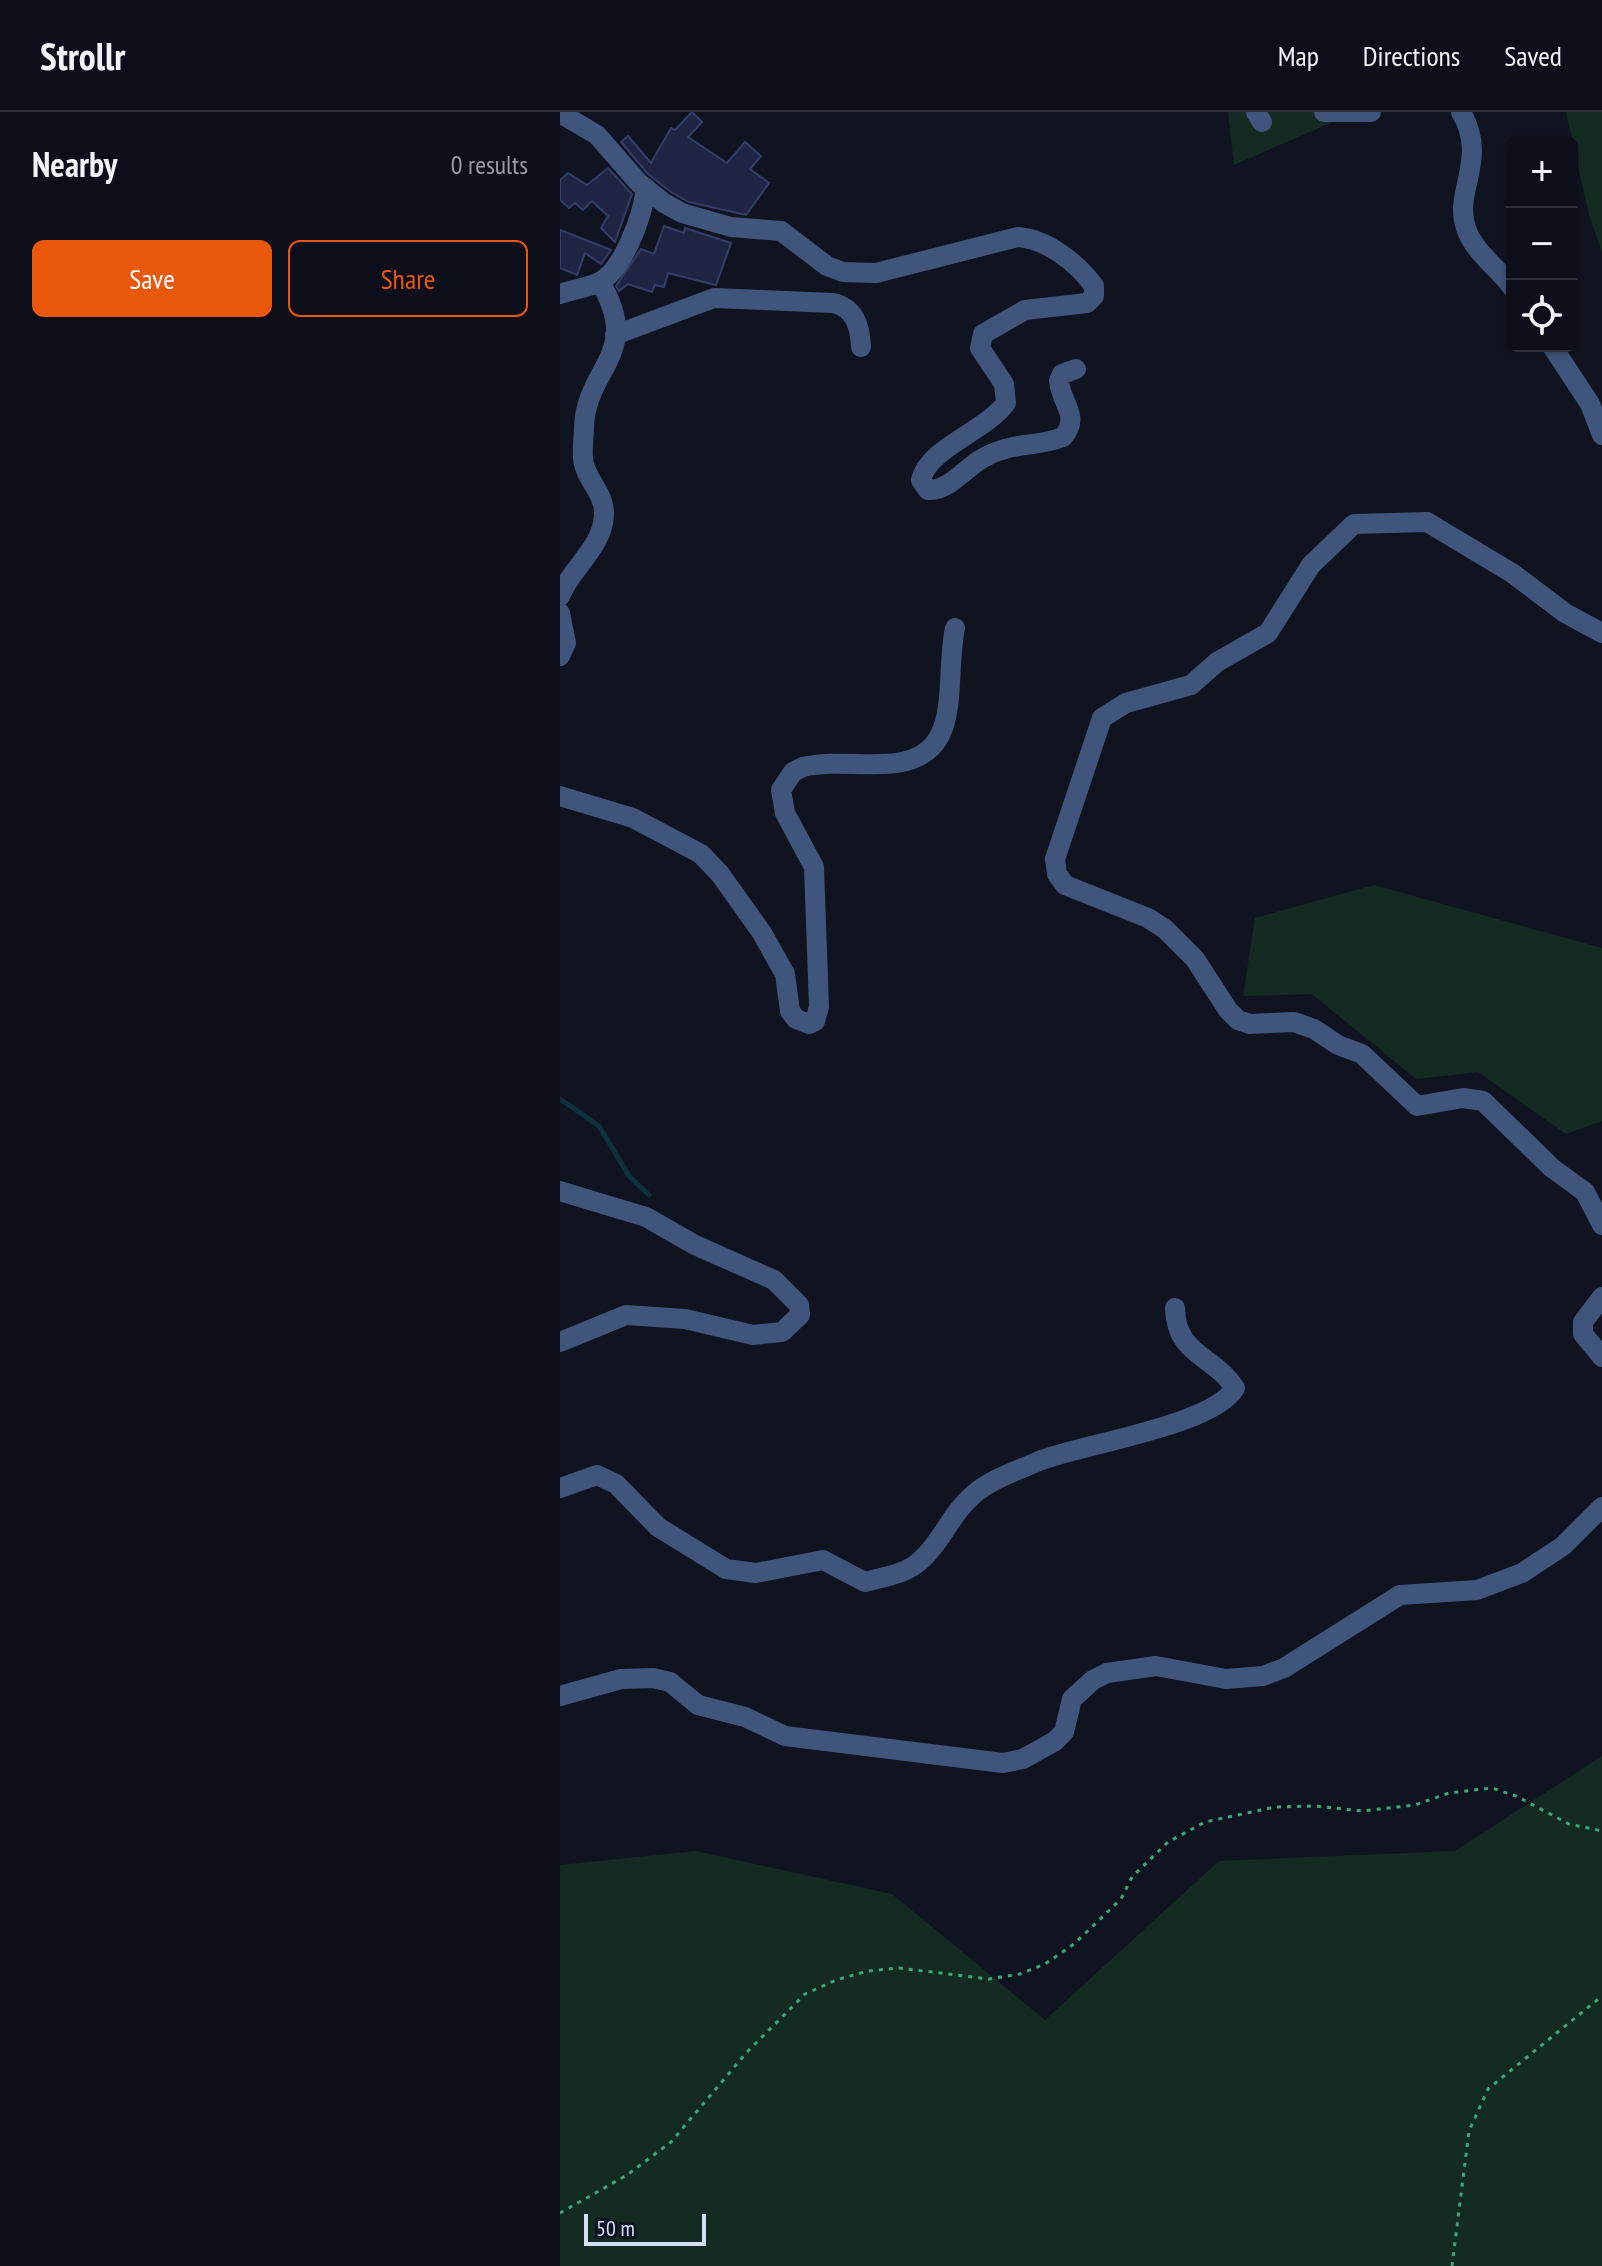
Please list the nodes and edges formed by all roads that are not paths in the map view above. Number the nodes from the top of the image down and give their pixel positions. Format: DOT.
graph roads {
  1 [pos="1324,112"];
  2 [pos="1371,112"];
  3 [pos="1461,112"];
  4 [pos="560,113"];
  5 [pos="646,188"];
  6 [pos="1506,280"];
  7 [pos="600,282"];
  8 [pos="560,294"];
  9 [pos="615,335"];
  10 [pos="861,347"];
  11 [pos="1556,352"];
  12 [pos="1076,369"];
  13 [pos="1602,435"];
  14 [pos="560,596"];
  15 [pos="560,613"];
  16 [pos="955,628"];
  17 [pos="1602,633"];
  18 [pos="560,656"];
  19 [pos="560,796"];
  20 [pos="560,1191"];
  21 [pos="1602,1225"];
  22 [pos="1602,1297"];
  23 [pos="1175,1308"];
  24 [pos="560,1342"];
  25 [pos="1602,1357"];
  26 [pos="560,1488"];
  27 [pos="1602,1507"];
  28 [pos="560,1696"];
  1 -- 2 [label="street"];
  3 -- 6 [label="street"];
  4 -- 5 [label="street"];
  5 -- 7 [label="street"];
  5 -- 12 [label="street"];
  7 -- 8 [label="street"];
  7 -- 9 [label="street"];
  9 -- 10 [label="street"];
  9 -- 14 [label="street"];
  11 -- 13 [label="street"];
  15 -- 18 [label="street"];
  16 -- 19 [label="street"];
  17 -- 21 [label="street"];
  20 -- 24 [label="street"];
  22 -- 25 [label="street"];
  23 -- 26 [label="street"];
  27 -- 28 [label="street"];
}
